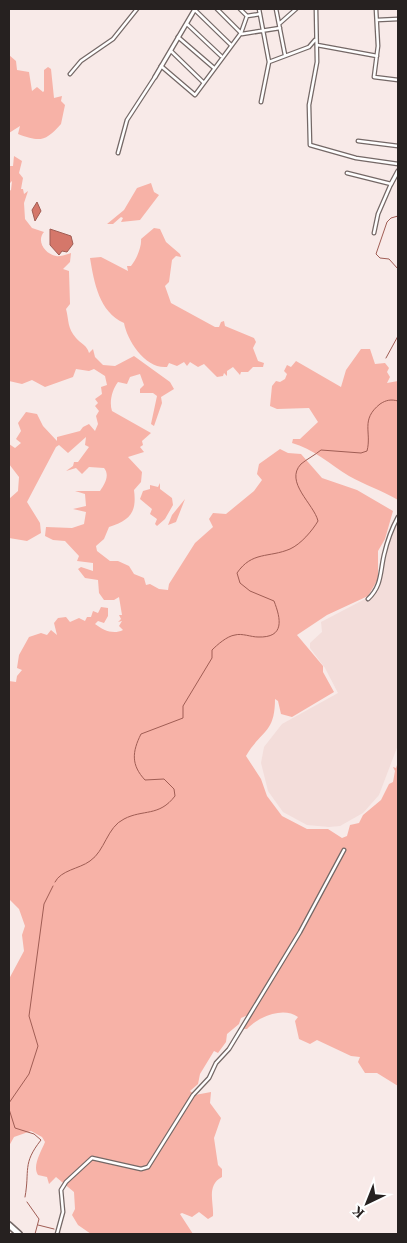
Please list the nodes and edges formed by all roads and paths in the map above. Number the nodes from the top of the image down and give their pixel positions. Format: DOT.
graph roads {
  1 [pos="137,9"];
  2 [pos="195,9"];
  3 [pos="217,9"];
  4 [pos="240,9"];
  5 [pos="260,9"];
  6 [pos="276,9"];
  7 [pos="296,9"];
  8 [pos="316,9"];
  9 [pos="376,9"];
  10 [pos="261,14"];
  11 [pos="247,16"];
  12 [pos="398,19"];
  13 [pos="377,20"];
  14 [pos="186,23"];
  15 [pos="280,26"];
  16 [pos="263,31"];
  17 [pos="241,33"];
  18 [pos="178,37"];
  19 [pos="315,40"];
  20 [pos="231,45"];
  21 [pos="317,45"];
  22 [pos="170,51"];
  23 [pos="285,55"];
  24 [pos="377,56"];
  25 [pos="222,57"];
  26 [pos="269,62"];
  27 [pos="161,66"];
  28 [pos="214,68"];
  29 [pos="70,74"];
  30 [pos="155,77"];
  31 [pos="398,80"];
  32 [pos="204,83"];
  33 [pos="261,102"];
  34 [pos="358,141"];
  35 [pos="398,146"];
  36 [pos="118,153"];
  37 [pos="398,164"];
  38 [pos="398,171"];
  39 [pos="347,173"];
  40 [pos="392,184"];
  41 [pos="374,233"];
  42 [pos="398,516"];
  43 [pos="368,599"];
  44 [pos="344,850"];
  45 [pos="9,1225"];
  46 [pos="19,1234"];
  47 [pos="57,1234"];
  1 -- 29 [label="street"];
  2 -- 14 [label="street"];
  2 -- 20 [label="street"];
  3 -- 17 [label="street"];
  4 -- 11 [label="street"];
  5 -- 10 [label="street"];
  6 -- 15 [label="street"];
  7 -- 15 [label="street"];
  8 -- 19 [label="street"];
  9 -- 13 [label="street"];
  10 -- 11 [label="street"];
  10 -- 16 [label="street"];
  11 -- 17 [label="street"];
  12 -- 13 [label="street"];
  13 -- 24 [label="street"];
  14 -- 18 [label="street"];
  14 -- 25 [label="street"];
  15 -- 16 [label="street"];
  15 -- 23 [label="street"];
  16 -- 17 [label="street"];
  16 -- 26 [label="street"];
  17 -- 20 [label="street"];
  18 -- 22 [label="street"];
  18 -- 28 [label="street"];
  19 -- 21 [label="street"];
  19 -- 23 [label="street"];
  20 -- 25 [label="street"];
  21 -- 24 [label="street"];
  21 -- 37 [label="street"];
  22 -- 27 [label="street"];
  22 -- 32 [label="street"];
  23 -- 26 [label="street"];
  24 -- 31 [label="street"];
  25 -- 28 [label="street"];
  26 -- 33 [label="street"];
  27 -- 30 [label="street"];
  27 -- 32 [label="street"];
  28 -- 32 [label="street"];
  30 -- 36 [label="street"];
  34 -- 35 [label="street"];
  38 -- 40 [label="street"];
  39 -- 40 [label="street"];
  40 -- 41 [label="street"];
  42 -- 43 [label="street"];
  44 -- 47 [label="street"];
  45 -- 46 [label="highway"];
}
